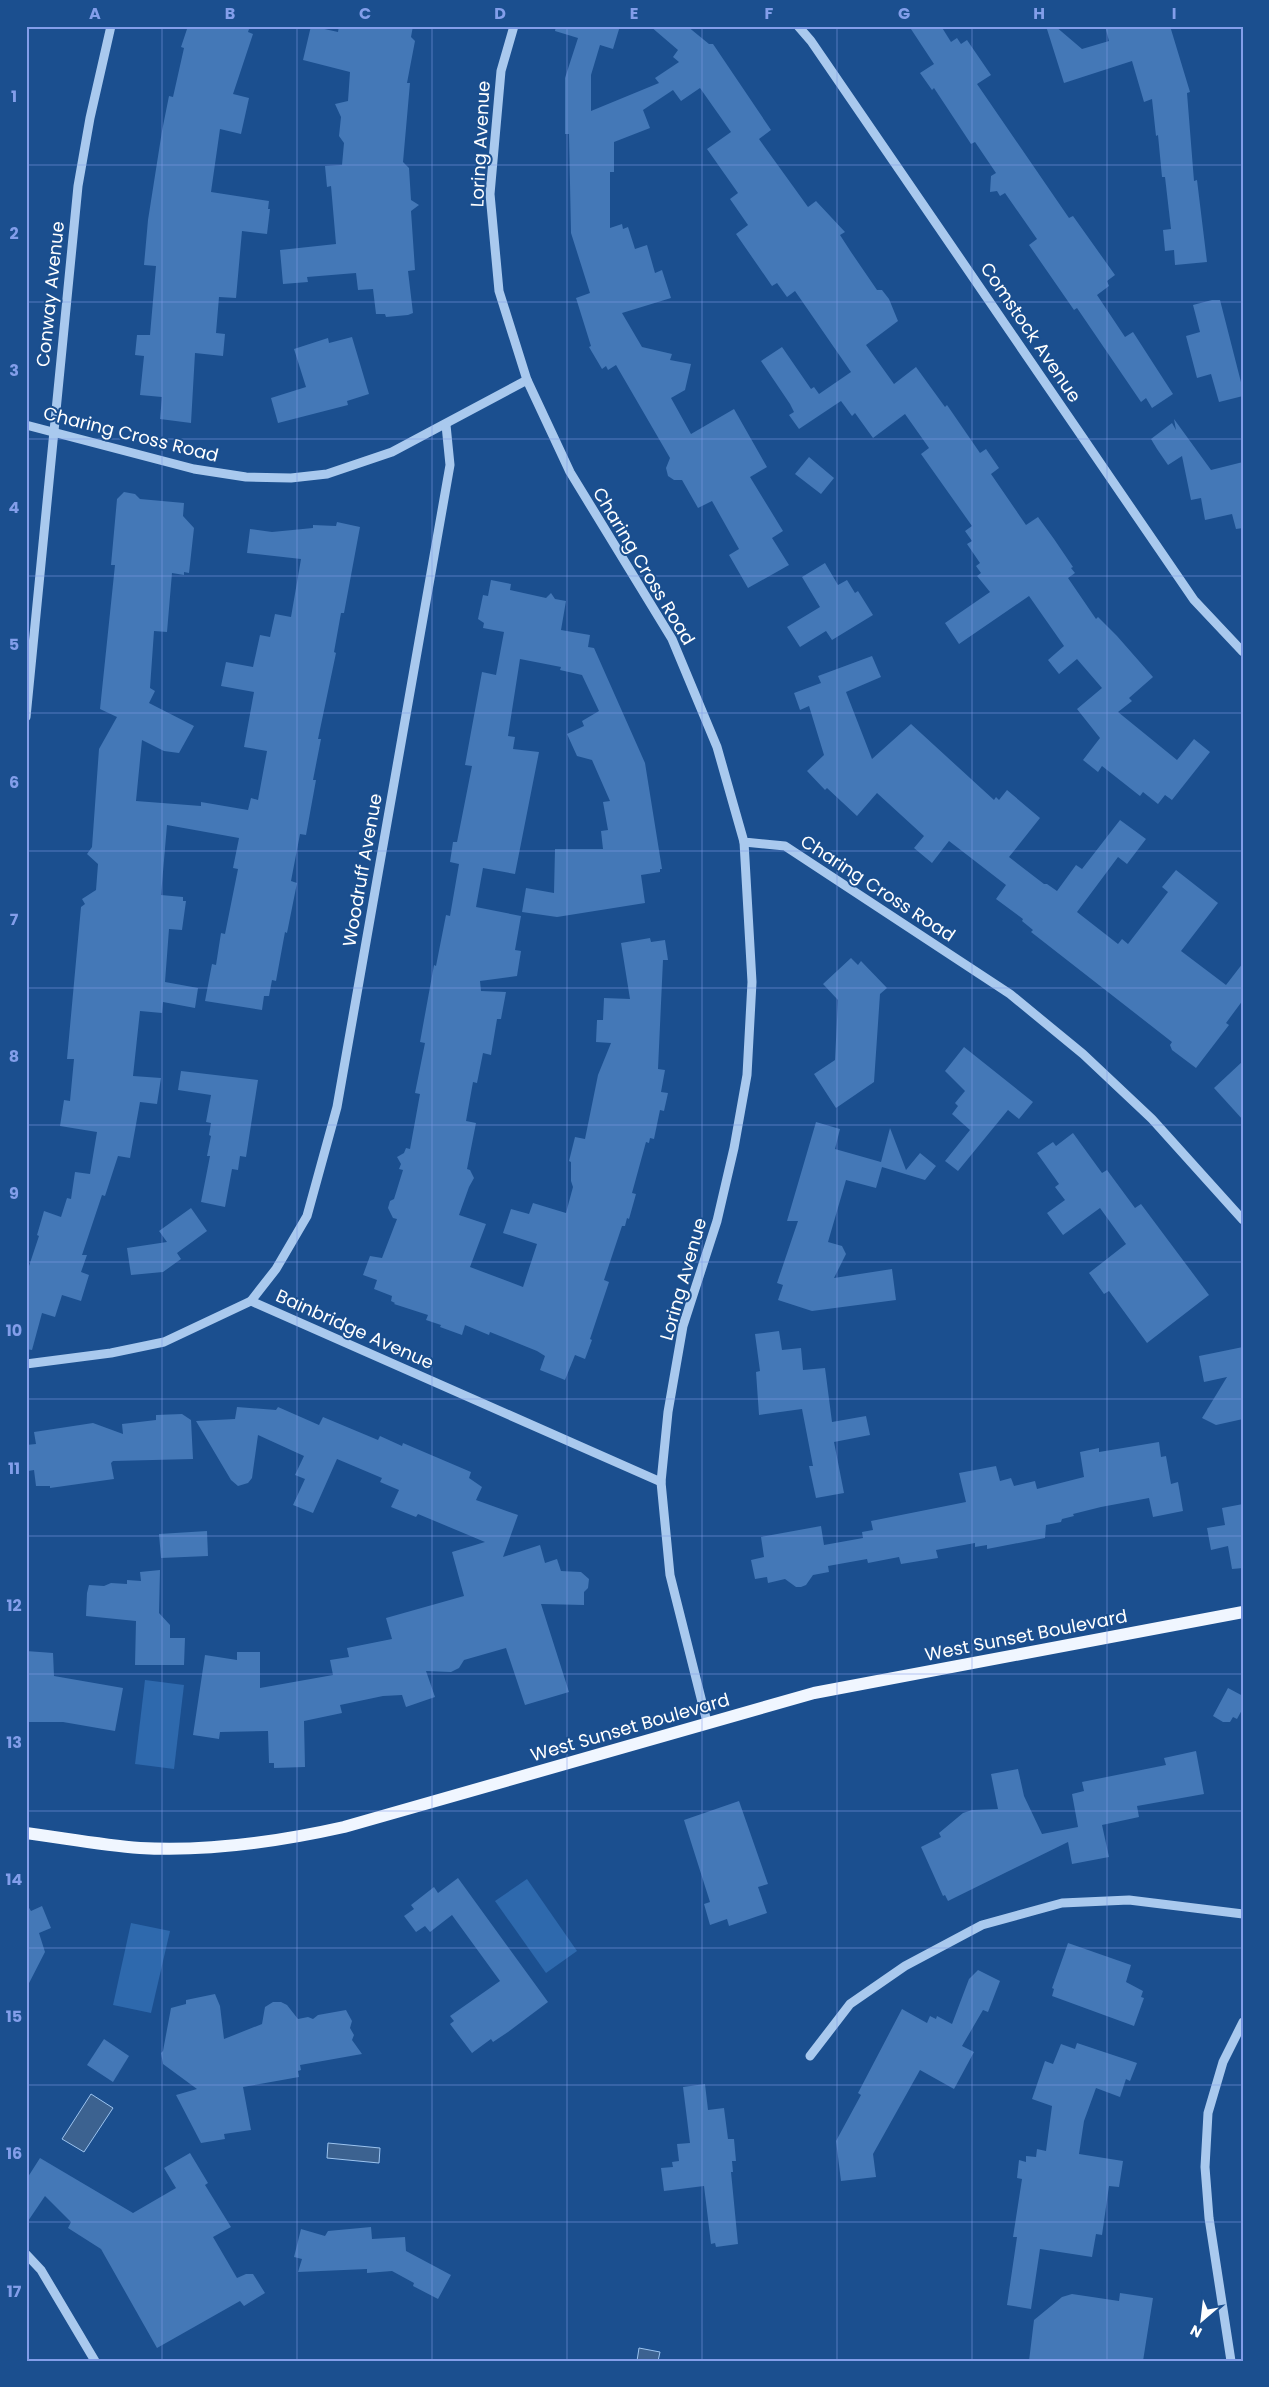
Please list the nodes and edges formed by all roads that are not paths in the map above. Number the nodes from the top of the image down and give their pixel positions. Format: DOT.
graph roads {
  1 [pos="112,26"];
  2 [pos="514,26"];
  3 [pos="798,26"];
  4 [pos="527,380"];
  5 [pos="26,425"];
  6 [pos="446,425"];
  7 [pos="53,432"];
  8 [pos="1243,652"];
  9 [pos="26,717"];
  10 [pos="744,842"];
  11 [pos="1243,1220"];
  12 [pos="251,1301"];
  13 [pos="26,1364"];
  14 [pos="661,1482"];
  15 [pos="1243,1612"];
  16 [pos="707,1722"];
  17 [pos="26,1833"];
  18 [pos="1243,1914"];
  19 [pos="1243,2022"];
  20 [pos="810,2056"];
  21 [pos="26,2254"];
  22 [pos="95,2361"];
  23 [pos="1231,2361"];
  1 -- 7 [label="street, Conway Avenue"];
  2 -- 4 [label="street, Loring Avenue"];
  3 -- 8 [label="street, Comstock Avenue"];
  4 -- 6 [label="street, Charing Cross Road"];
  4 -- 10 [label="street, Charing Cross Road"];
  5 -- 7 [label="street, Charing Cross Road"];
  6 -- 7 [label="street, Charing Cross Road"];
  6 -- 12 [label="street, Woodruff Avenue"];
  7 -- 9 [label="street, Conway Avenue"];
  10 -- 11 [label="street, Charing Cross Road"];
  10 -- 14 [label="street, Loring Avenue"];
  12 -- 13 [label="street, Bainbridge Avenue"];
  12 -- 14 [label="street, Bainbridge Avenue"];
  14 -- 16 [label="street, Loring Avenue"];
  15 -- 16 [label="main road, West Sunset Boulevard"];
  16 -- 17 [label="main road, West Sunset Boulevard"];
  18 -- 20 [label="street"];
  19 -- 23 [label="street"];
  21 -- 22 [label="street"];
}
